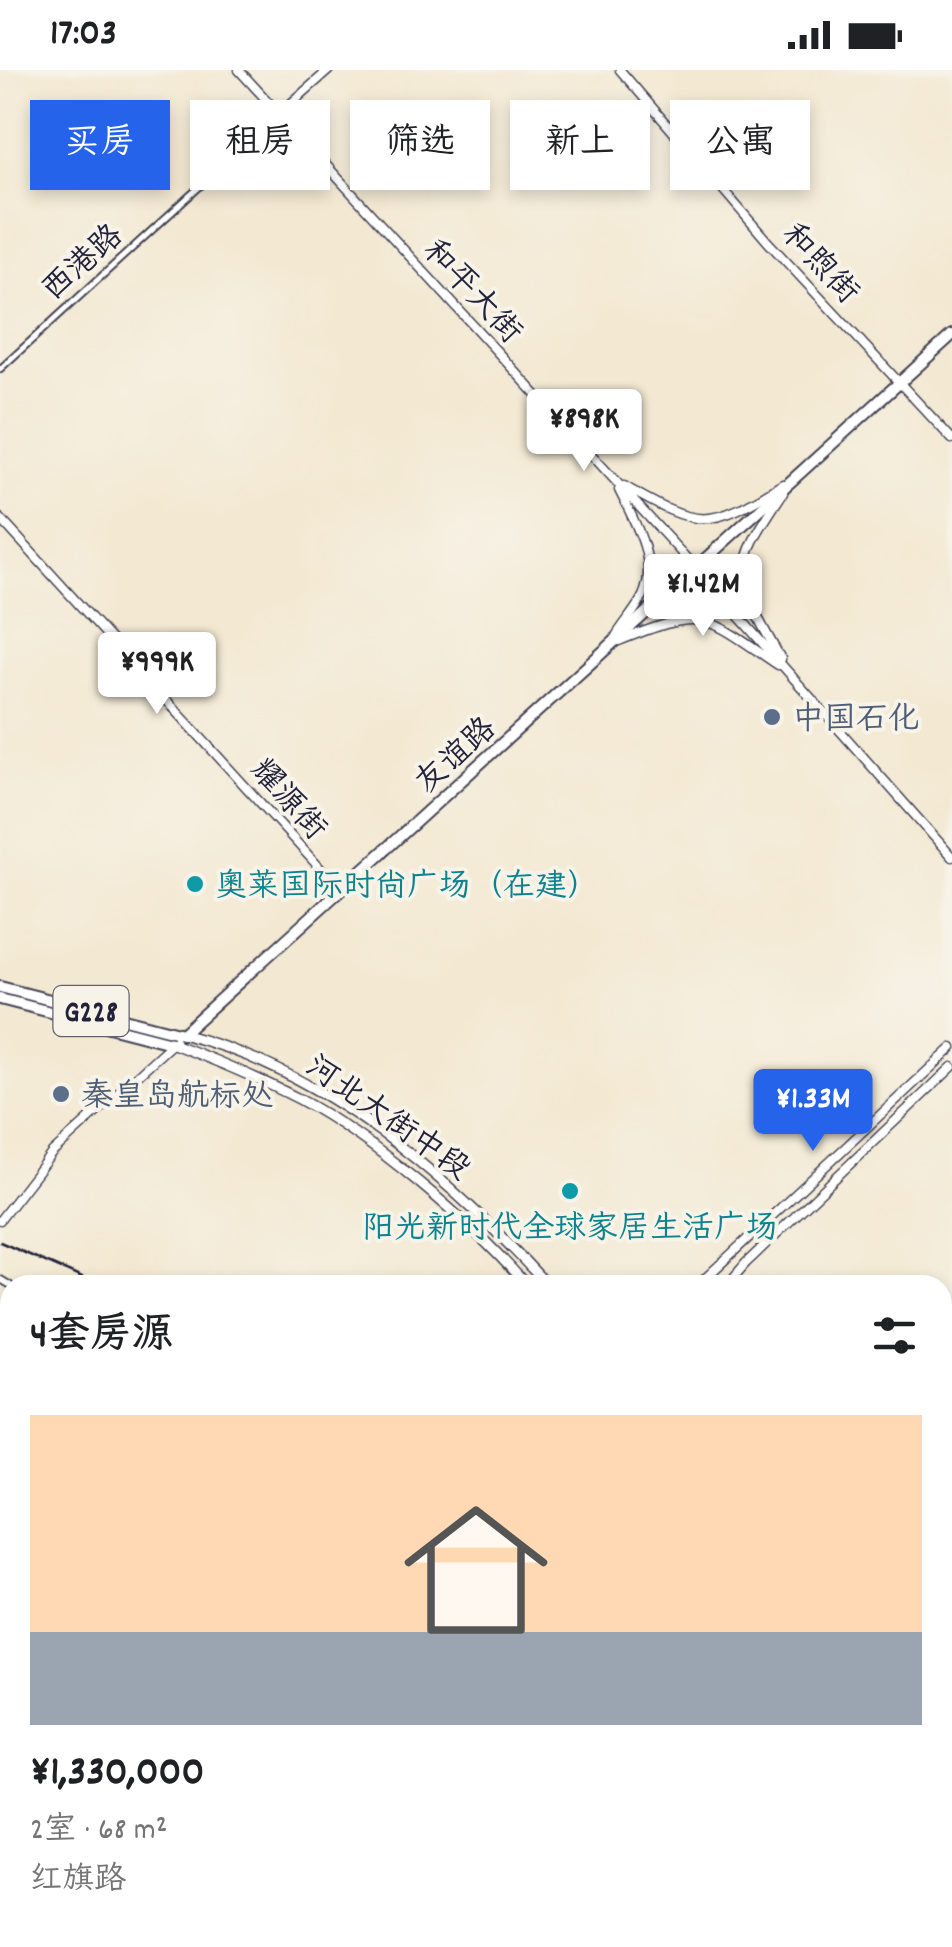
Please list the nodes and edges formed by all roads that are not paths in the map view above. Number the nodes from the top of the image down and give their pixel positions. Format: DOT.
graph roads {
  1 [pos="239,70"];
  2 [pos="330,70"];
  3 [pos="620,70"];
  4 [pos="266,100"];
  5 [pos="295,100"];
  6 [pos="330,170"];
  7 [pos="196,190"];
  8 [pos="952,334"];
  9 [pos="0,369"];
  10 [pos="898,382"];
  11 [pos="952,438"];
  12 [pos="794,478"];
  13 [pos="615,481"];
  14 [pos="0,518"];
  15 [pos="695,568"];
  16 [pos="611,644"];
  17 [pos="788,672"];
  18 [pos="952,857"];
  19 [pos="341,890"];
  20 [pos="0,987"];
  21 [pos="0,999"];
  22 [pos="182,1034"];
  23 [pos="171,1043"];
  24 [pos="952,1048"];
  25 [pos="952,1067"];
  26 [pos="0,1220"];
  27 [pos="516,1275"];
  28 [pos="537,1275"];
  29 [pos="712,1275"];
  30 [pos="736,1275"];
  1 -- 4 [label="main road, 和平大街"];
  2 -- 5 [label="main road, 西港路"];
  3 -- 10 [label="main road, 和煦街"];
  6 -- 13 [label="main road, 和平大街"];
  7 -- 9 [label="street, 西港路"];
  8 -- 10 [label="highway, 友谊路"];
  10 -- 11 [label="main road, 和煦街"];
  10 -- 12 [label="highway, 友谊路"];
  12 -- 13 [label="main road"];
  12 -- 15 [label="highway, 友谊路"];
  12 -- 17 [label="main road"];
  13 -- 15 [label="main road, 和平大街"];
  13 -- 16 [label="main road"];
  14 -- 19 [label="main road, 耀源街"];
  15 -- 16 [label="highway, 友谊路"];
  15 -- 17 [label="main road, 和平大街"];
  16 -- 17 [label="main road"];
  16 -- 19 [label="highway, 友谊路"];
  17 -- 18 [label="main road, 和平大街"];
  19 -- 22 [label="highway, 友谊路"];
  20 -- 22 [label="highway, 河北大街中段 / G228"];
  21 -- 23 [label="highway, G228"];
  22 -- 23 [label="main road, 友谊路"];
  22 -- 28 [label="main road, 河北大街中段"];
  23 -- 26 [label="main road, 友谊路"];
  23 -- 27 [label="main road"];
  24 -- 29 [label="main road"];
  25 -- 30 [label="main road"];
}
